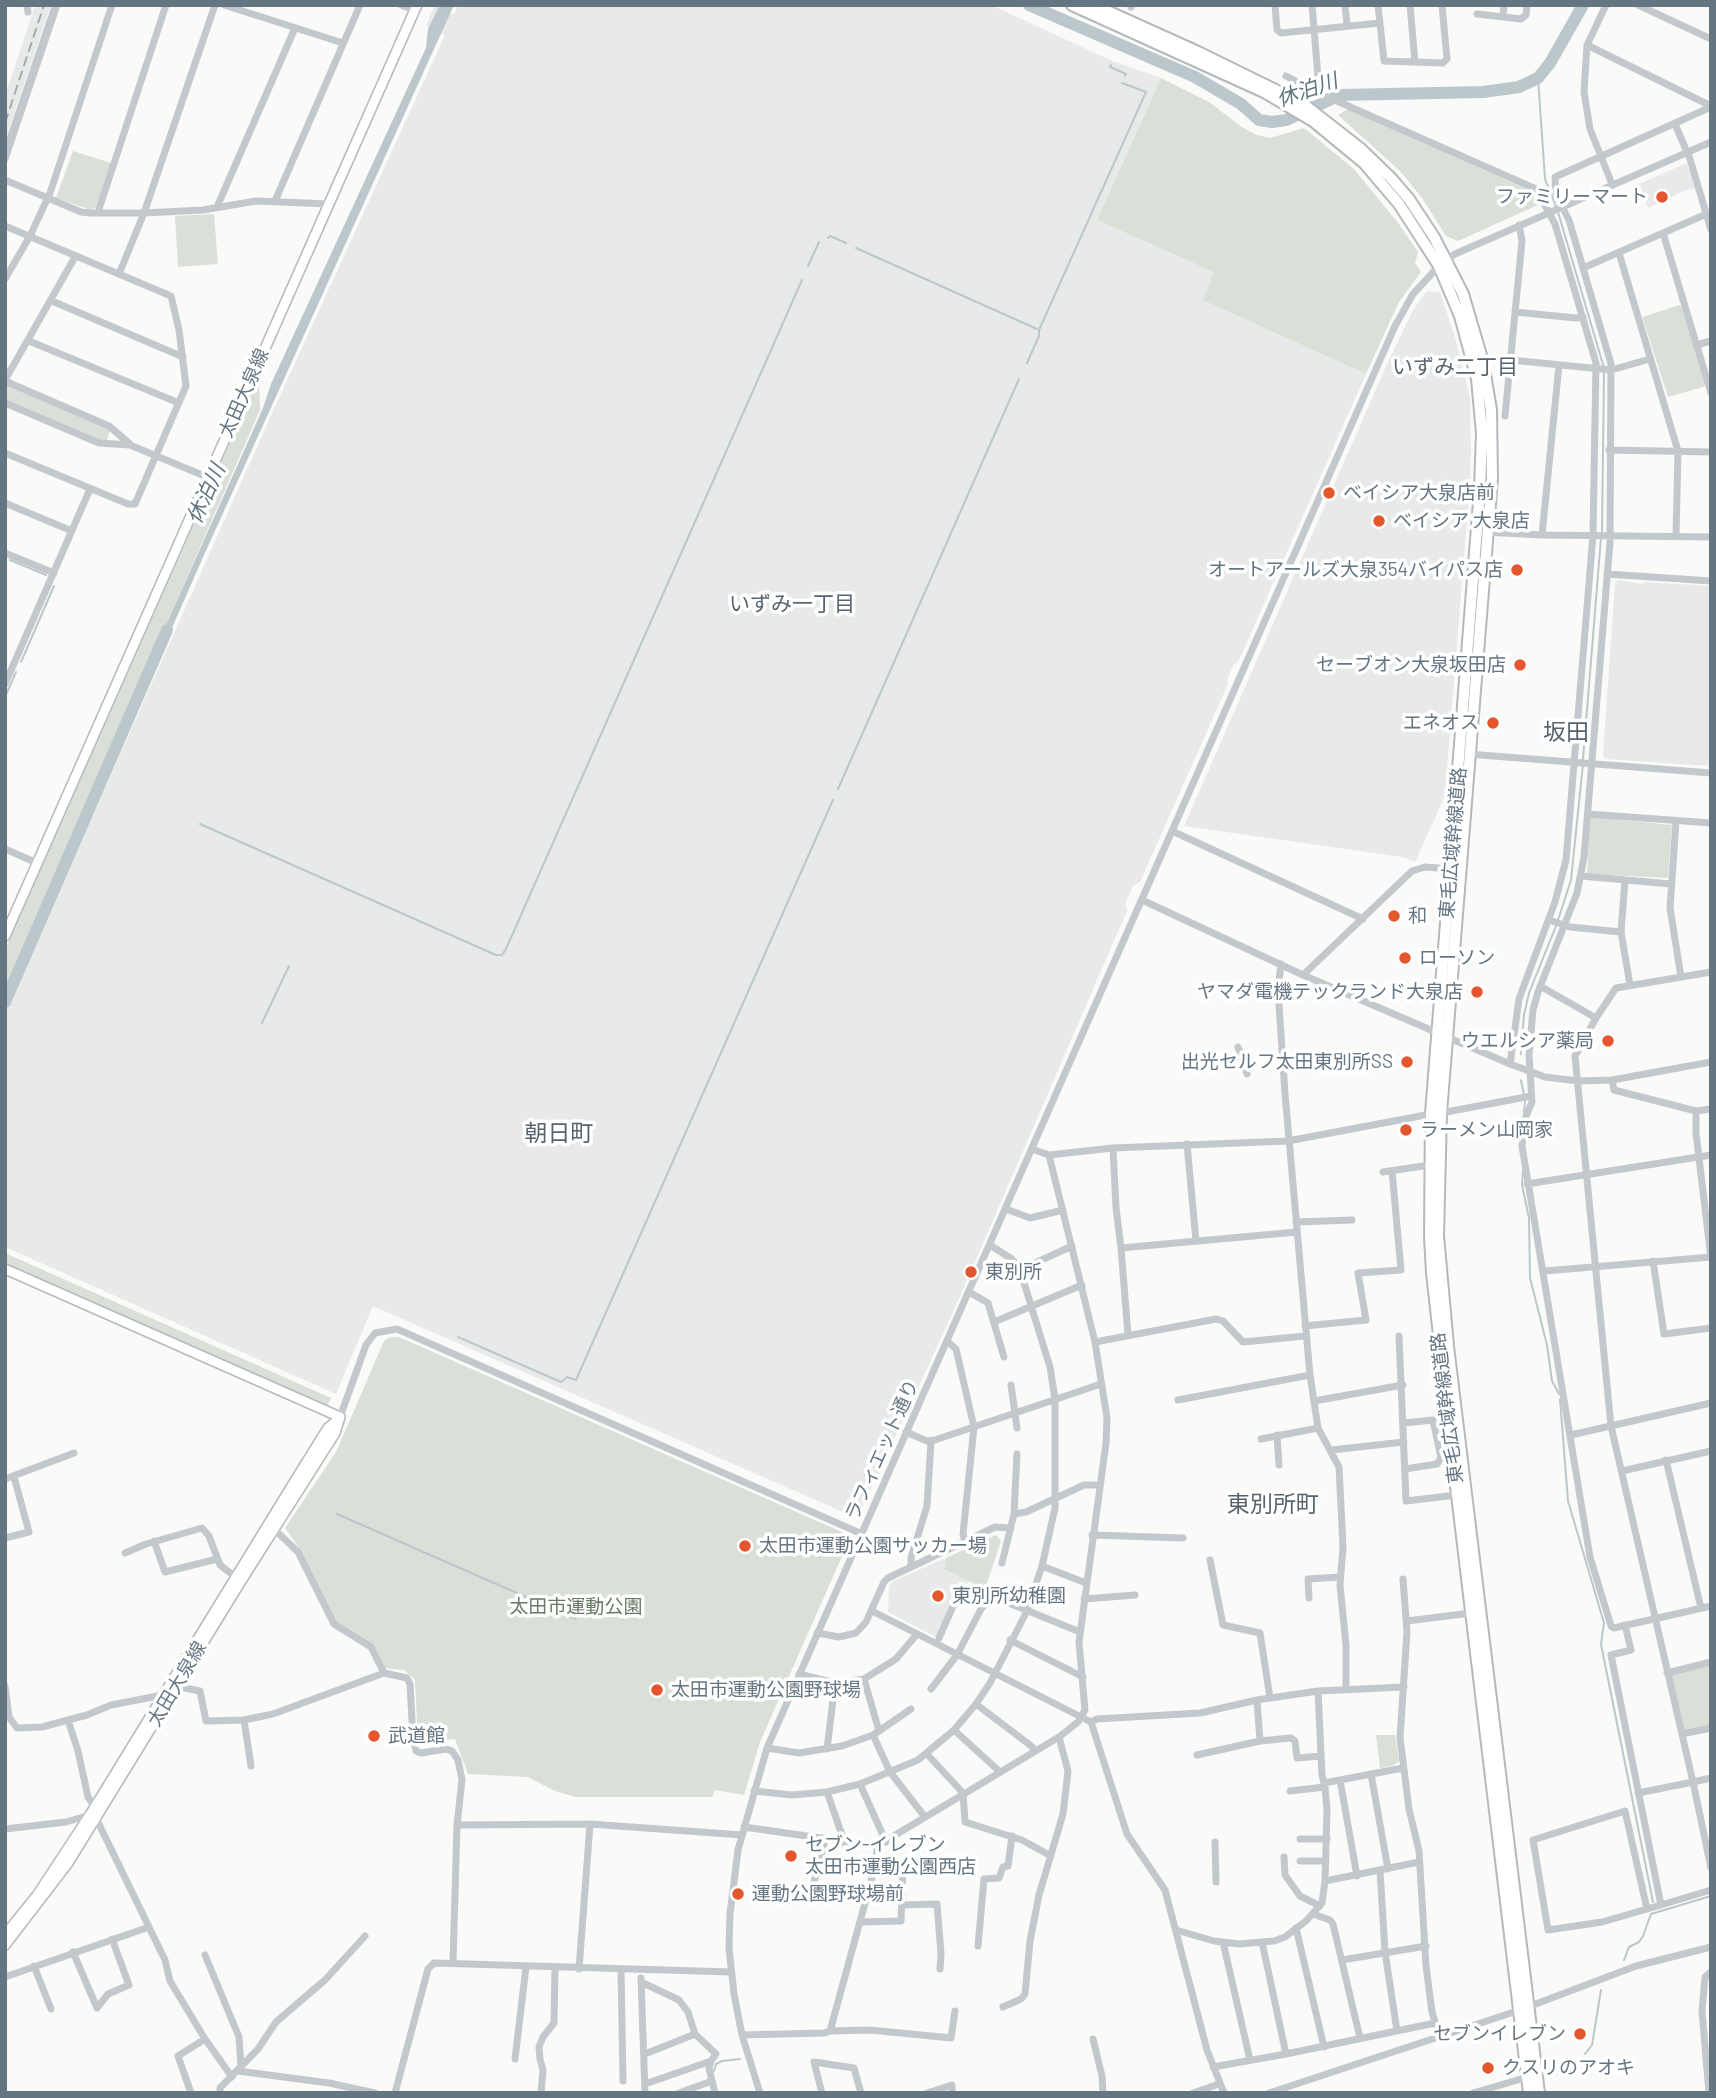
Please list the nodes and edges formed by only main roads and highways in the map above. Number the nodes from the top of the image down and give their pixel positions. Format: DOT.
graph roads {
  1 [pos="1072,5"];
  2 [pos="1094,5"];
  3 [pos="416,8"];
  4 [pos="1297,105"];
  5 [pos="1482,532"];
  6 [pos="5,936"];
  7 [pos="1442,1035"];
  8 [pos="1436,1114"];
  9 [pos="5,1269"];
  10 [pos="169,1689"];
  11 [pos="94,1813"];
  12 [pos="5,1935"];
  13 [pos="5,1945"];
  14 [pos="1524,2009"];
  15 [pos="1530,2093"];
  16 [pos="1539,2093"];
  1 -- 4 [label="highway, 東毛広域幹線道路"];
  2 -- 4 [label="highway, 東毛広域幹線道路"];
  3 -- 6 [label="main road, 太田大泉線"];
  4 -- 5 [label="highway, 東毛広域幹線道路"];
  5 -- 7 [label="highway, 東毛広域幹線道路"];
  5 -- 7 [label="highway, 東毛広域幹線道路"];
  7 -- 8 [label="highway, 東毛広域幹線道路"];
  8 -- 14 [label="highway, 東毛広域幹線道路"];
  8 -- 14 [label="highway, 東毛広域幹線道路"];
  9 -- 10 [label="main road, 太田大泉線"];
  10 -- 11 [label="main road, 太田大泉線"];
  10 -- 11 [label="main road, 太田大泉線"];
  11 -- 12 [label="main road, 太田大泉線"];
  11 -- 13 [label="main road, 太田大泉線"];
  14 -- 15 [label="highway, 東毛広域幹線道路"];
  14 -- 16 [label="highway, 東毛広域幹線道路"];
}
